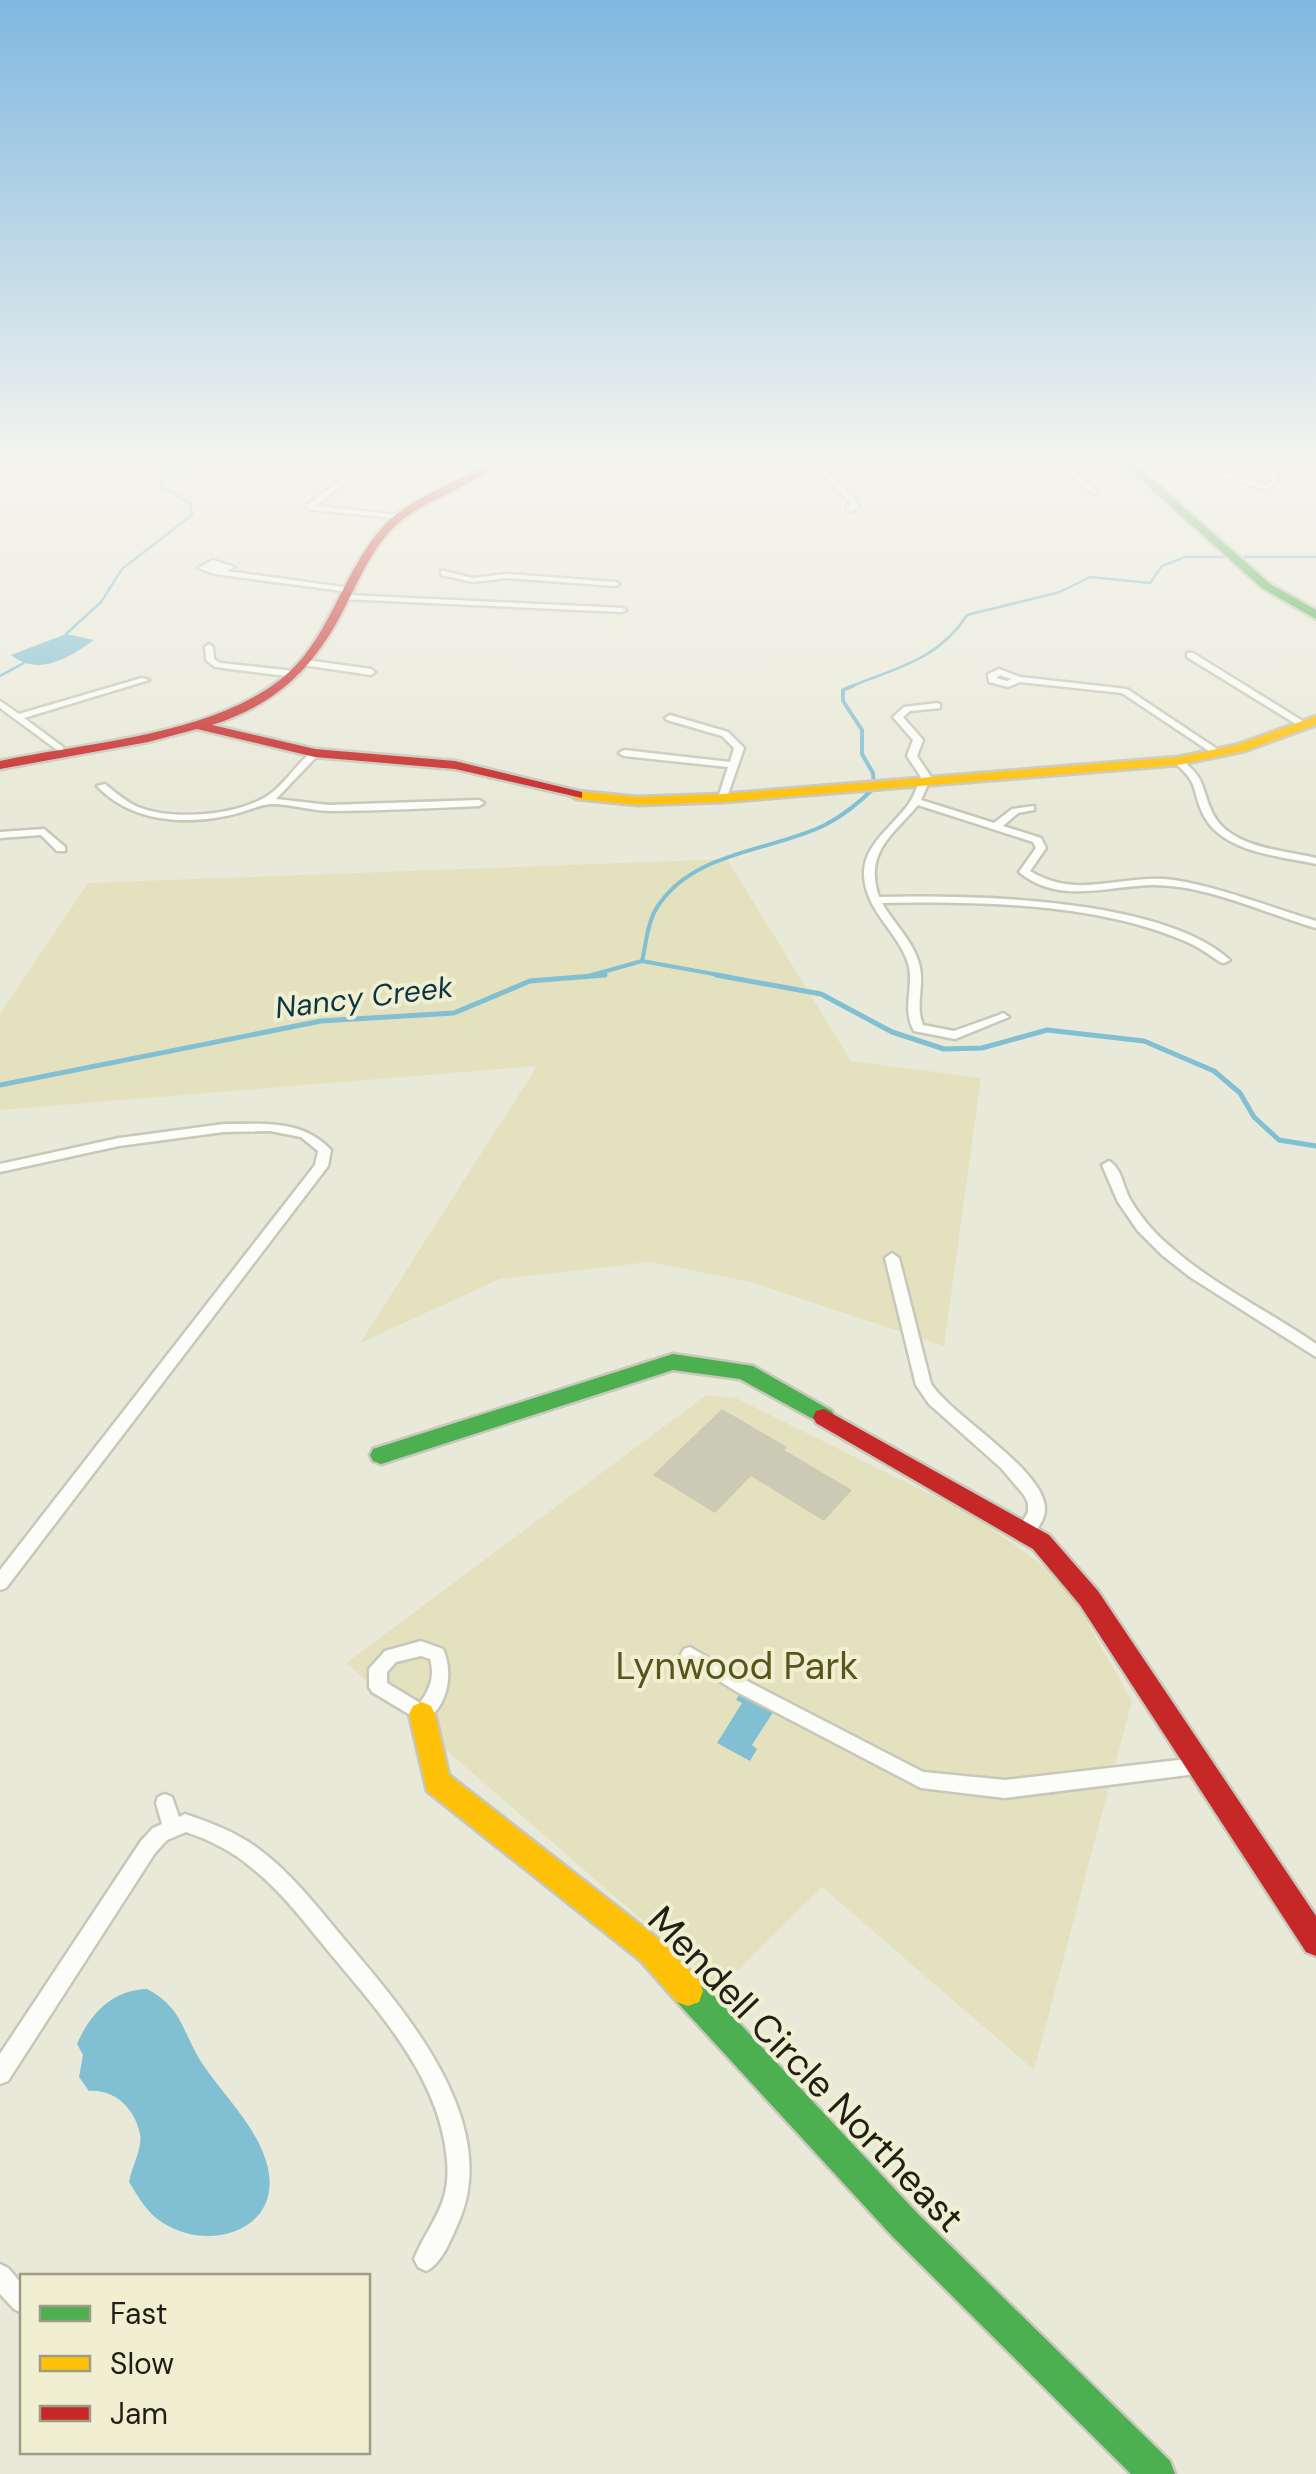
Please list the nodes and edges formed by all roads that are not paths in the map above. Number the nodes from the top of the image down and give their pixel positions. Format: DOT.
graph roads {
  1 [pos="271,580"];
  2 [pos="356,580"];
  3 [pos="473,580"];
  4 [pos="567,580"];
  5 [pos="1260,580"];
  6 [pos="614,584"];
  7 [pos="349,593"];
  8 [pos="468,602"];
  9 [pos="622,610"];
  10 [pos="1316,615"];
  11 [pos="209,648"];
  12 [pos="1190,654"];
  13 [pos="300,668"];
  14 [pos="371,672"];
  15 [pos="1019,679"];
  16 [pos="145,680"];
  17 [pos="0,704"];
  18 [pos="937,706"];
  19 [pos="18,718"];
  20 [pos="670,718"];
  21 [pos="1310,722"];
  22 [pos="192,724"];
  23 [pos="60,749"];
  24 [pos="315,753"];
  25 [pos="624,753"];
  26 [pos="1218,753"];
  27 [pos="1178,761"];
  28 [pos="734,765"];
  29 [pos="0,766"];
  30 [pos="102,786"];
  31 [pos="920,791"];
  32 [pos="723,798"];
  33 [pos="268,800"];
  34 [pos="479,803"];
  35 [pos="1031,808"];
  36 [pos="997,826"];
  37 [pos="0,835"];
  38 [pos="62,849"];
  39 [pos="1316,861"];
  40 [pos="875,900"];
  41 [pos="1316,925"];
  42 [pos="1224,960"];
  43 [pos="1002,1018"];
  44 [pos="1109,1165"];
  45 [pos="0,1168"];
  46 [pos="892,1258"];
  47 [pos="1316,1352"];
  48 [pos="381,1455"];
  49 [pos="1025,1532"];
  50 [pos="0,1583"];
  51 [pos="690,1654"];
  52 [pos="422,1714"];
  53 [pos="1196,1766"];
  54 [pos="165,1803"];
  55 [pos="172,1826"];
  56 [pos="1316,1942"];
  57 [pos="0,2072"];
  58 [pos="426,2259"];
  59 [pos="0,2276"];
  60 [pos="20,2299"];
  61 [pos="1158,2474"];
  1 -- 7 [label="street"];
  2 -- 7 [label="street"];
  3 -- 8 [label="street"];
  4 -- 6 [label="street"];
  5 -- 10 [label="street"];
  7 -- 8 [label="street"];
  7 -- 13 [label="street"];
  8 -- 9 [label="street"];
  11 -- 13 [label="street"];
  12 -- 21 [label="street"];
  13 -- 14 [label="street"];
  13 -- 22 [label="street"];
  15 -- 26 [label="street"];
  16 -- 19 [label="street"];
  17 -- 19 [label="street"];
  18 -- 31 [label="street"];
  19 -- 23 [label="street"];
  20 -- 28 [label="street"];
  21 -- 26 [label="street"];
  22 -- 23 [label="street"];
  22 -- 24 [label="street"];
  23 -- 29 [label="street"];
  24 -- 32 [label="street"];
  24 -- 33 [label="street"];
  25 -- 28 [label="street"];
  26 -- 27 [label="street"];
  27 -- 31 [label="street"];
  27 -- 39 [label="street"];
  28 -- 32 [label="street"];
  30 -- 33 [label="street"];
  31 -- 32 [label="street"];
  31 -- 36 [label="street"];
  31 -- 40 [label="street"];
  33 -- 34 [label="street"];
  35 -- 36 [label="street"];
  36 -- 41 [label="street"];
  37 -- 38 [label="street"];
  40 -- 42 [label="street"];
  40 -- 43 [label="street"];
  44 -- 47 [label="street"];
  45 -- 50 [label="street"];
  46 -- 49 [label="street"];
  48 -- 49 [label="street"];
  49 -- 53 [label="street"];
  51 -- 53 [label="street"];
  52 -- 61 [label="street, Mendell Circle Northeast"];
  53 -- 56 [label="street"];
  54 -- 55 [label="street"];
  55 -- 57 [label="street"];
  55 -- 58 [label="street"];
  59 -- 60 [label="street"];
}
